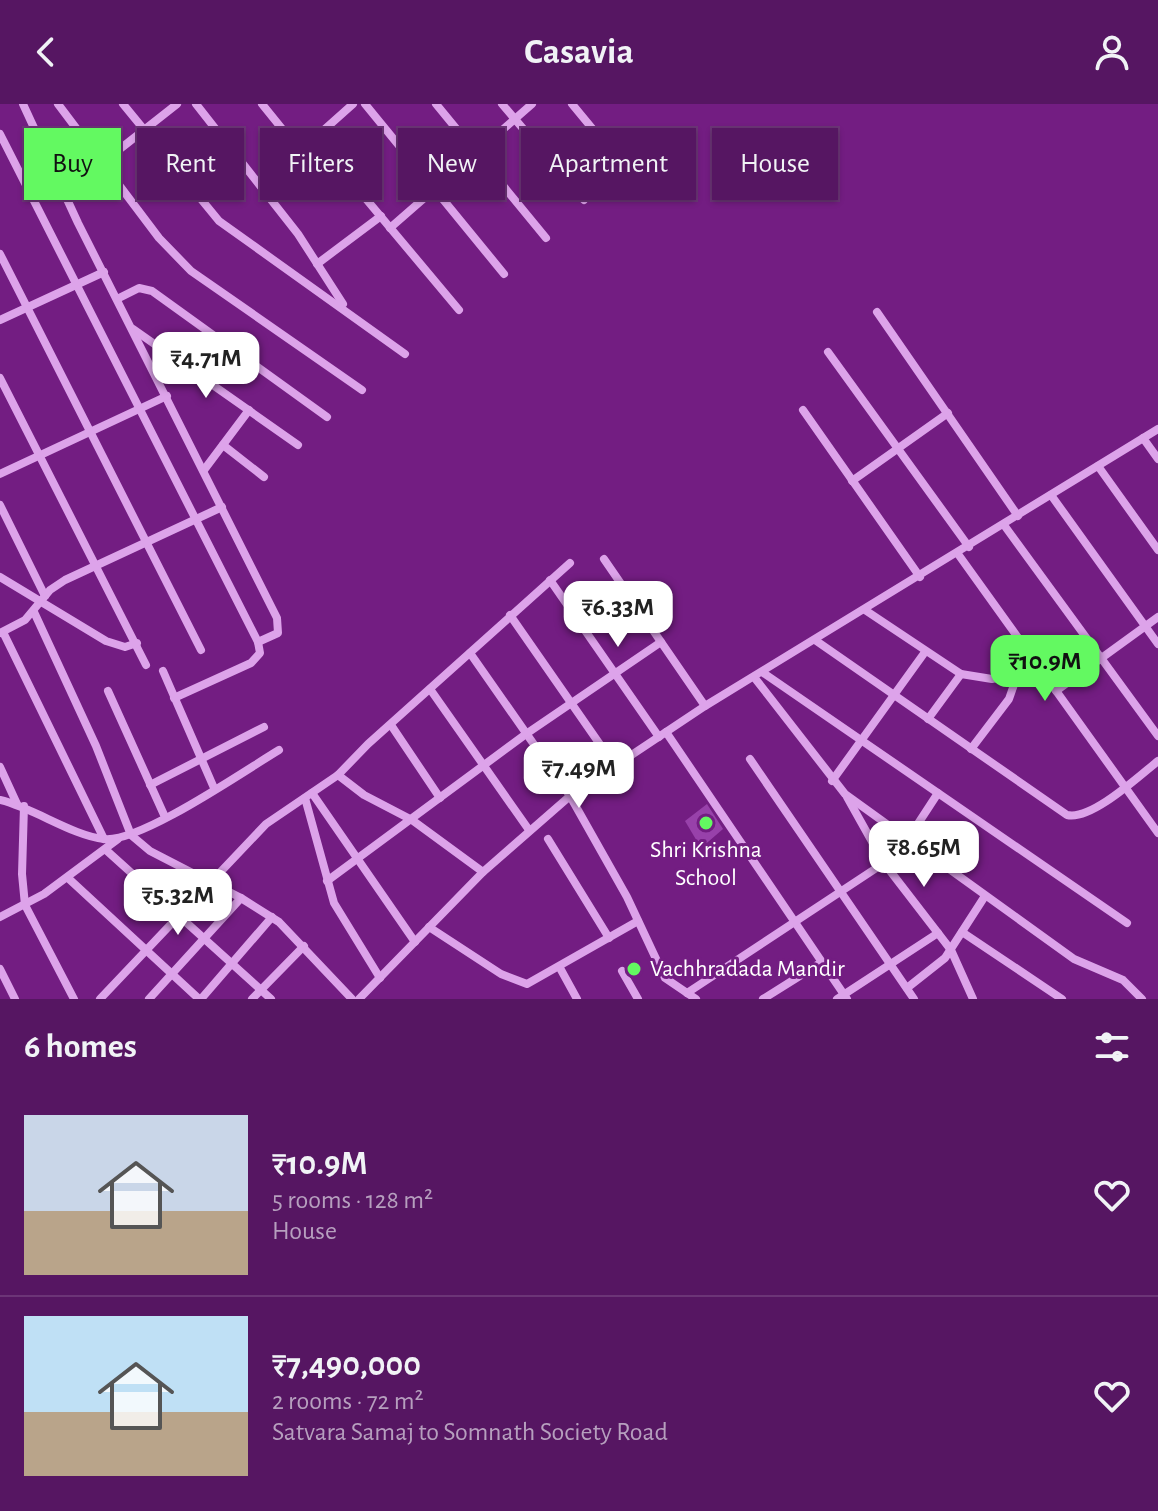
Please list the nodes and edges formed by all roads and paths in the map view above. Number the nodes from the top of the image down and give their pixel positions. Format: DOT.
graph roads {
  1 [pos="23,104"];
  2 [pos="58,104"];
  3 [pos="123,104"];
  4 [pos="177,104"];
  5 [pos="196,104"];
  6 [pos="262,104"];
  7 [pos="353,104"];
  8 [pos="365,104"];
  9 [pos="436,104"];
  10 [pos="502,104"];
  11 [pos="532,104"];
  12 [pos="572,104"];
  13 [pos="514,119"];
  14 [pos="34,128"];
  15 [pos="76,128"];
  16 [pos="142,128"];
  17 [pos="150,128"];
  18 [pos="281,128"];
  19 [pos="326,128"];
  20 [pos="456,128"];
  21 [pos="504,128"];
  22 [pos="522,128"];
  23 [pos="592,128"];
  24 [pos="0,134"];
  25 [pos="137,138"];
  26 [pos="398,144"];
  27 [pos="121,151"];
  28 [pos="260,185"];
  29 [pos="121,187"];
  30 [pos="505,188"];
  31 [pos="68,200"];
  32 [pos="202,200"];
  33 [pos="271,200"];
  34 [pos="367,200"];
  35 [pos="422,200"];
  36 [pos="444,200"];
  37 [pos="381,216"];
  38 [pos="390,228"];
  39 [pos="546,238"];
  40 [pos="0,254"];
  41 [pos="317,264"];
  42 [pos="104,272"];
  43 [pos="504,274"];
  44 [pos="79,284"];
  45 [pos="117,299"];
  46 [pos="27,308"];
  47 [pos="345,308"];
  48 [pos="459,310"];
  49 [pos="877,312"];
  50 [pos="0,320"];
  51 [pos="133,329"];
  52 [pos="828,352"];
  53 [pos="405,354"];
  54 [pos="0,378"];
  55 [pos="362,390"];
  56 [pos="167,396"];
  57 [pos="141,407"];
  58 [pos="249,410"];
  59 [pos="803,410"];
  60 [pos="948,413"];
  61 [pos="327,417"];
  62 [pos="1158,429"];
  63 [pos="90,432"];
  64 [pos="1143,438"];
  65 [pos="223,445"];
  66 [pos="298,445"];
  67 [pos="897,448"];
  68 [pos="39,455"];
  69 [pos="1158,459"];
  70 [pos="1098,466"];
  71 [pos="204,470"];
  72 [pos="0,474"];
  73 [pos="264,477"];
  74 [pos="852,481"];
  75 [pos="1051,495"];
  76 [pos="0,505"];
  77 [pos="222,507"];
  78 [pos="1018,516"];
  79 [pos="198,518"];
  80 [pos="1004,525"];
  81 [pos="146,542"];
  82 [pos="969,547"];
  83 [pos="1158,550"];
  84 [pos="958,554"];
  85 [pos="604,559"];
  86 [pos="570,563"];
  87 [pos="96,565"];
  88 [pos="0,577"];
  89 [pos="920,577"];
  90 [pos="550,580"];
  91 [pos="44,599"];
  92 [pos="865,610"];
  93 [pos="34,612"];
  94 [pos="510,615"];
  95 [pos="1158,617"];
  96 [pos="1145,626"];
  97 [pos="1,632"];
  98 [pos="815,640"];
  99 [pos="258,642"];
  100 [pos="661,642"];
  101 [pos="137,643"];
  102 [pos="1158,644"];
  103 [pos="201,650"];
  104 [pos="925,652"];
  105 [pos="470,653"];
  106 [pos="1100,657"];
  107 [pos="146,665"];
  108 [pos="1040,668"];
  109 [pos="163,671"];
  110 [pos="615,673"];
  111 [pos="758,674"];
  112 [pos="961,674"];
  113 [pos="1017,676"];
  114 [pos="430,689"];
  115 [pos="108,691"];
  116 [pos="1056,691"];
  117 [pos="894,695"];
  118 [pos="174,698"];
  119 [pos="571,702"];
  120 [pos="705,706"];
  121 [pos="928,719"];
  122 [pos="391,725"];
  123 [pos="264,727"];
  124 [pos="526,734"];
  125 [pos="662,734"];
  126 [pos="1158,736"];
  127 [pos="860,739"];
  128 [pos="971,749"];
  129 [pos="279,750"];
  130 [pos="750,759"];
  131 [pos="200,760"];
  132 [pos="1158,761"];
  133 [pos="484,765"];
  134 [pos="615,766"];
  135 [pos="0,767"];
  136 [pos="338,775"];
  137 [pos="832,781"];
  138 [pos="150,785"];
  139 [pos="1125,786"];
  140 [pos="214,788"];
  141 [pos="938,793"];
  142 [pos="845,794"];
  143 [pos="308,796"];
  144 [pos="570,796"];
  145 [pos="440,798"];
  146 [pos="0,800"];
  147 [pos="21,805"];
  148 [pos="165,817"];
  149 [pos="412,820"];
  150 [pos="529,830"];
  151 [pos="1158,833"];
  152 [pos="131,835"];
  153 [pos="104,839"];
  154 [pos="118,839"];
  155 [pos="548,839"];
  156 [pos="908,839"];
  157 [pos="106,850"];
  158 [pos="358,860"];
  159 [pos="884,863"];
  160 [pos="483,872"];
  161 [pos="68,878"];
  162 [pos="327,881"];
  163 [pos="209,883"];
  164 [pos="841,891"];
  165 [pos="985,896"];
  166 [pos="241,898"];
  167 [pos="25,905"];
  168 [pos="0,917"];
  169 [pos="179,917"];
  170 [pos="272,917"];
  171 [pos="638,921"];
  172 [pos="795,922"];
  173 [pos="1127,923"];
  174 [pos="429,927"];
  175 [pos="962,932"];
  176 [pos="938,933"];
  177 [pos="609,938"];
  178 [pos="205,940"];
  179 [pos="415,942"];
  180 [pos="304,946"];
  181 [pos="149,950"];
  182 [pos="951,950"];
  183 [pos="822,962"];
  184 [pos="231,964"];
  185 [pos="890,964"];
  186 [pos="560,968"];
  187 [pos="0,969"];
  188 [pos="622,971"];
  189 [pos="174,974"];
  190 [pos="380,978"];
  191 [pos="907,988"];
  192 [pos="261,991"];
  193 [pos="687,993"];
  194 [pos="842,997"];
  195 [pos="15,999"];
  196 [pos="74,999"];
  197 [pos="100,999"];
  198 [pos="149,999"];
  199 [pos="200,999"];
  200 [pos="252,999"];
  201 [pos="271,999"];
  202 [pos="352,999"];
  203 [pos="359,999"];
  204 [pos="577,999"];
  205 [pos="638,999"];
  206 [pos="696,999"];
  207 [pos="763,999"];
  208 [pos="914,999"];
  209 [pos="973,999"];
  210 [pos="1062,999"];
  211 [pos="1142,999"];
  1 -- 14 [label="street"];
  2 -- 15 [label="street"];
  3 -- 16 [label="street"];
  4 -- 17 [label="street"];
  5 -- 28 [label="street"];
  6 -- 18 [label="street"];
  7 -- 19 [label="street"];
  8 -- 26 [label="street"];
  9 -- 20 [label="street"];
  10 -- 13 [label="street"];
  11 -- 13 [label="street"];
  12 -- 23 [label="street"];
  13 -- 21 [label="street"];
  13 -- 22 [label="street"];
  24 -- 44 [label="street"];
  25 -- 27 [label="street"];
  29 -- 55 [label="street"];
  30 -- 39 [label="street"];
  31 -- 42 [label="street"];
  32 -- 47 [label="street"];
  33 -- 41 [label="street"];
  34 -- 37 [label="street"];
  35 -- 38 [label="street"];
  36 -- 43 [label="street"];
  37 -- 38 [label="street"];
  37 -- 41 [label="street"];
  38 -- 48 [label="street"];
  40 -- 46 [label="street"];
  41 -- 47 [label="street"];
  42 -- 44 [label="street"];
  42 -- 45 [label="street"];
  44 -- 46 [label="street"];
  44 -- 57 [label="street"];
  45 -- 51 [label="street"];
  45 -- 61 [label="street"];
  46 -- 50 [label="street"];
  46 -- 63 [label="street"];
  47 -- 53 [label="street"];
  49 -- 60 [label="street"];
  51 -- 56 [label="street"];
  51 -- 58 [label="street"];
  52 -- 67 [label="street"];
  54 -- 68 [label="street"];
  56 -- 57 [label="street"];
  56 -- 71 [label="street"];
  57 -- 63 [label="street"];
  57 -- 79 [label="street"];
  58 -- 65 [label="street"];
  58 -- 66 [label="street"];
  59 -- 74 [label="street"];
  60 -- 67 [label="street"];
  60 -- 78 [label="street"];
  62 -- 64 [label="street"];
  63 -- 68 [label="street"];
  63 -- 81 [label="street"];
  64 -- 69 [label="street"];
  64 -- 70 [label="street"];
  65 -- 71 [label="street"];
  65 -- 73 [label="street"];
  67 -- 74 [label="street"];
  67 -- 82 [label="street"];
  68 -- 72 [label="street"];
  68 -- 87 [label="street"];
  70 -- 75 [label="street"];
  70 -- 83 [label="street"];
  71 -- 77 [label="street"];
  74 -- 89 [label="street"];
  75 -- 78 [label="street"];
  75 -- 96 [label="street"];
  76 -- 91 [label="street"];
  77 -- 79 [label="street"];
  77 -- 99 [label="street"];
  78 -- 80 [label="street"];
  79 -- 81 [label="street"];
  79 -- 99 [label="street"];
  80 -- 82 [label="street"];
  80 -- 106 [label="street"];
  81 -- 87 [label="street"];
  81 -- 103 [label="street"];
  82 -- 84 [label="street"];
  84 -- 89 [label="street"];
  84 -- 108 [label="street"];
  85 -- 100 [label="street"];
  86 -- 90 [label="street"];
  87 -- 91 [label="street"];
  87 -- 101 [label="street"];
  88 -- 91 [label="street"];
  89 -- 92 [label="street"];
  90 -- 94 [label="street"];
  90 -- 110 [label="street"];
  91 -- 93 [label="street"];
  91 -- 101 [label="street"];
  92 -- 98 [label="street"];
  92 -- 104 [label="street"];
  93 -- 97 [label="street"];
  93 -- 152 [label="street"];
  94 -- 105 [label="street"];
  94 -- 119 [label="street"];
  95 -- 96 [label="street"];
  96 -- 102 [label="street"];
  96 -- 106 [label="street"];
  97 -- 153 [label="street"];
  98 -- 111 [label="street"];
  98 -- 117 [label="street"];
  99 -- 118 [label="street"];
  100 -- 110 [label="street"];
  100 -- 120 [label="street"];
  101 -- 107 [label="street"];
  104 -- 112 [label="street"];
  104 -- 117 [label="street"];
  105 -- 114 [label="street"];
  105 -- 124 [label="street"];
  106 -- 116 [label="street"];
  106 -- 126 [label="street"];
  108 -- 113 [label="street"];
  108 -- 116 [label="street"];
  109 -- 118 [label="street"];
  110 -- 119 [label="street"];
  110 -- 125 [label="street"];
  111 -- 120 [label="street"];
  111 -- 127 [label="street"];
  111 -- 137 [label="street"];
  112 -- 113 [label="street"];
  112 -- 121 [label="street"];
  113 -- 128 [label="street"];
  114 -- 122 [label="street"];
  114 -- 133 [label="street"];
  115 -- 138 [label="street"];
  116 -- 139 [label="street"];
  117 -- 121 [label="street"];
  117 -- 127 [label="street"];
  118 -- 131 [label="street"];
  119 -- 124 [label="street"];
  119 -- 134 [label="street"];
  120 -- 125 [label="street"];
  121 -- 128 [label="street"];
  122 -- 136 [label="street"];
  122 -- 145 [label="street"];
  123 -- 131 [label="street"];
  124 -- 133 [label="street"];
  124 -- 144 [label="street"];
  125 -- 134 [label="street"];
  125 -- 172 [label="street"];
  127 -- 137 [label="street"];
  127 -- 141 [label="street"];
  128 -- 139 [label="street"];
  129 -- 140 [label="street"];
  130 -- 164 [label="street"];
  131 -- 138 [label="street"];
  131 -- 140 [label="street"];
  132 -- 139 [label="street"];
  133 -- 145 [label="street"];
  133 -- 150 [label="street"];
  134 -- 144 [label="street"];
  135 -- 147 [label="street"];
  136 -- 143 [label="street"];
  136 -- 149 [label="street"];
  137 -- 142 [label="street"];
  138 -- 148 [label="street"];
  139 -- 151 [label="street"];
  140 -- 148 [label="street"];
  141 -- 156 [label="street"];
  141 -- 173 [label="street"];
  142 -- 156 [label="street"];
  142 -- 159 [label="street"];
  143 -- 158 [label="street"];
  143 -- 162 [label="street"];
  143 -- 163 [label="street"];
  144 -- 150 [label="street"];
  144 -- 171 [label="street"];
  145 -- 149 [label="street"];
  146 -- 147 [label="street"];
  147 -- 153 [label="street"];
  147 -- 167 [label="street"];
  148 -- 152 [label="street"];
  149 -- 158 [label="street"];
  149 -- 160 [label="street"];
  150 -- 160 [label="street"];
  152 -- 154 [label="street"];
  152 -- 163 [label="street"];
  153 -- 154 [label="street"];
  154 -- 157 [label="street"];
  155 -- 177 [label="street"];
  156 -- 159 [label="street"];
  156 -- 165 [label="street"];
  157 -- 161 [label="street"];
  157 -- 169 [label="street"];
  158 -- 162 [label="street"];
  158 -- 179 [label="street"];
  159 -- 164 [label="street"];
  159 -- 176 [label="street"];
  160 -- 174 [label="street"];
  161 -- 167 [label="street"];
  161 -- 181 [label="street"];
  162 -- 190 [label="street"];
  163 -- 166 [label="street"];
  163 -- 169 [label="street"];
  164 -- 172 [label="street"];
  164 -- 185 [label="street"];
  165 -- 175 [label="street"];
  165 -- 211 [label="street"];
  166 -- 170 [label="street"];
  166 -- 178 [label="street"];
  167 -- 168 [label="street"];
  167 -- 196 [label="street"];
  169 -- 178 [label="street"];
  169 -- 181 [label="street"];
  170 -- 180 [label="street"];
  170 -- 184 [label="street"];
  171 -- 177 [label="street"];
  171 -- 193 [label="street"];
  172 -- 183 [label="street"];
  172 -- 193 [label="street"];
  174 -- 179 [label="street"];
  174 -- 186 [label="street"];
  175 -- 182 [label="street"];
  175 -- 210 [label="street"];
  176 -- 182 [label="street"];
  176 -- 185 [label="street"];
  177 -- 186 [label="street"];
  178 -- 184 [label="street"];
  178 -- 189 [label="street"];
  179 -- 190 [label="street"];
  180 -- 192 [label="street"];
  180 -- 202 [label="street"];
  181 -- 189 [label="street"];
  181 -- 197 [label="street"];
  182 -- 191 [label="street"];
  182 -- 209 [label="street"];
  183 -- 194 [label="street"];
  183 -- 207 [label="street"];
  184 -- 192 [label="street"];
  184 -- 199 [label="street"];
  185 -- 191 [label="street"];
  185 -- 194 [label="street"];
  186 -- 204 [label="street"];
  187 -- 195 [label="street"];
  188 -- 205 [label="street"];
  189 -- 198 [label="street"];
  189 -- 199 [label="street"];
  190 -- 203 [label="street"];
  191 -- 208 [label="street"];
  192 -- 200 [label="street"];
  192 -- 201 [label="street"];
  193 -- 206 [label="street"];
}
